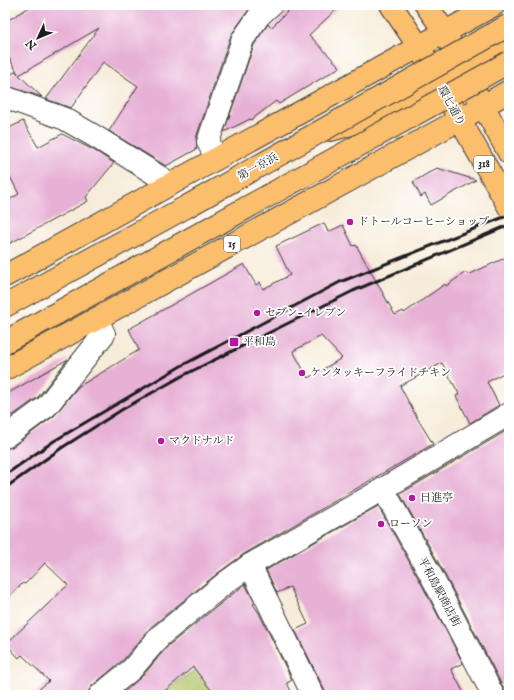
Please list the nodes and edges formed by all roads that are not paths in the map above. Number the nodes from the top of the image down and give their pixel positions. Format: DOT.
graph roads {
  1 [pos="271,5"];
  2 [pos="391,5"];
  3 [pos="426,5"];
  4 [pos="494,5"];
  5 [pos="509,25"];
  6 [pos="444,32"];
  7 [pos="419,47"];
  8 [pos="509,49"];
  9 [pos="509,62"];
  10 [pos="462,69"];
  11 [pos="438,83"];
  12 [pos="509,91"];
  13 [pos="5,97"];
  14 [pos="483,106"];
  15 [pos="459,120"];
  16 [pos="238,147"];
  17 [pos="509,153"];
  18 [pos="216,158"];
  19 [pos="171,184"];
  20 [pos="509,207"];
  21 [pos="5,276"];
  22 [pos="5,306"];
  23 [pos="97,320"];
  24 [pos="5,342"];
  25 [pos="5,369"];
  26 [pos="509,414"];
  27 [pos="5,437"];
  28 [pos="383,490"];
  29 [pos="250,565"];
  30 [pos="488,693"];
  31 [pos="100,695"];
  32 [pos="313,695"];
  1 -- 18 [label="street"];
  2 -- 7 [label="main road, 環七通り / 318"];
  3 -- 6 [label="main road, 318"];
  4 -- 6 [label="main road"];
  5 -- 22 [label="main road, 第一京浜, bridge"];
  6 -- 7 [label="main road"];
  6 -- 10 [label="main road, 318"];
  7 -- 11 [label="main road, 環七通り / 318"];
  7 -- 16 [label="main road"];
  8 -- 10 [label="main road"];
  9 -- 24 [label="main road, 15, bridge"];
  10 -- 11 [label="main road"];
  10 -- 14 [label="main road, 318"];
  11 -- 15 [label="main road, 環七通り / 318"];
  11 -- 16 [label="main road"];
  12 -- 14 [label="main road, 15"];
  13 -- 19 [label="street"];
  14 -- 15 [label="main road, 15"];
  14 -- 17 [label="main road, 318"];
  15 -- 20 [label="main road, 環七通り / 318"];
  15 -- 23 [label="main road, 15"];
  16 -- 18 [label="main road"];
  18 -- 19 [label="main road"];
  19 -- 21 [label="main road"];
  23 -- 25 [label="main road, 15"];
  23 -- 27 [label="street"];
  26 -- 28 [label="street"];
  28 -- 29 [label="street"];
  28 -- 30 [label="street, 平和島駅商店街"];
  29 -- 31 [label="street"];
  29 -- 32 [label="street"];
}
